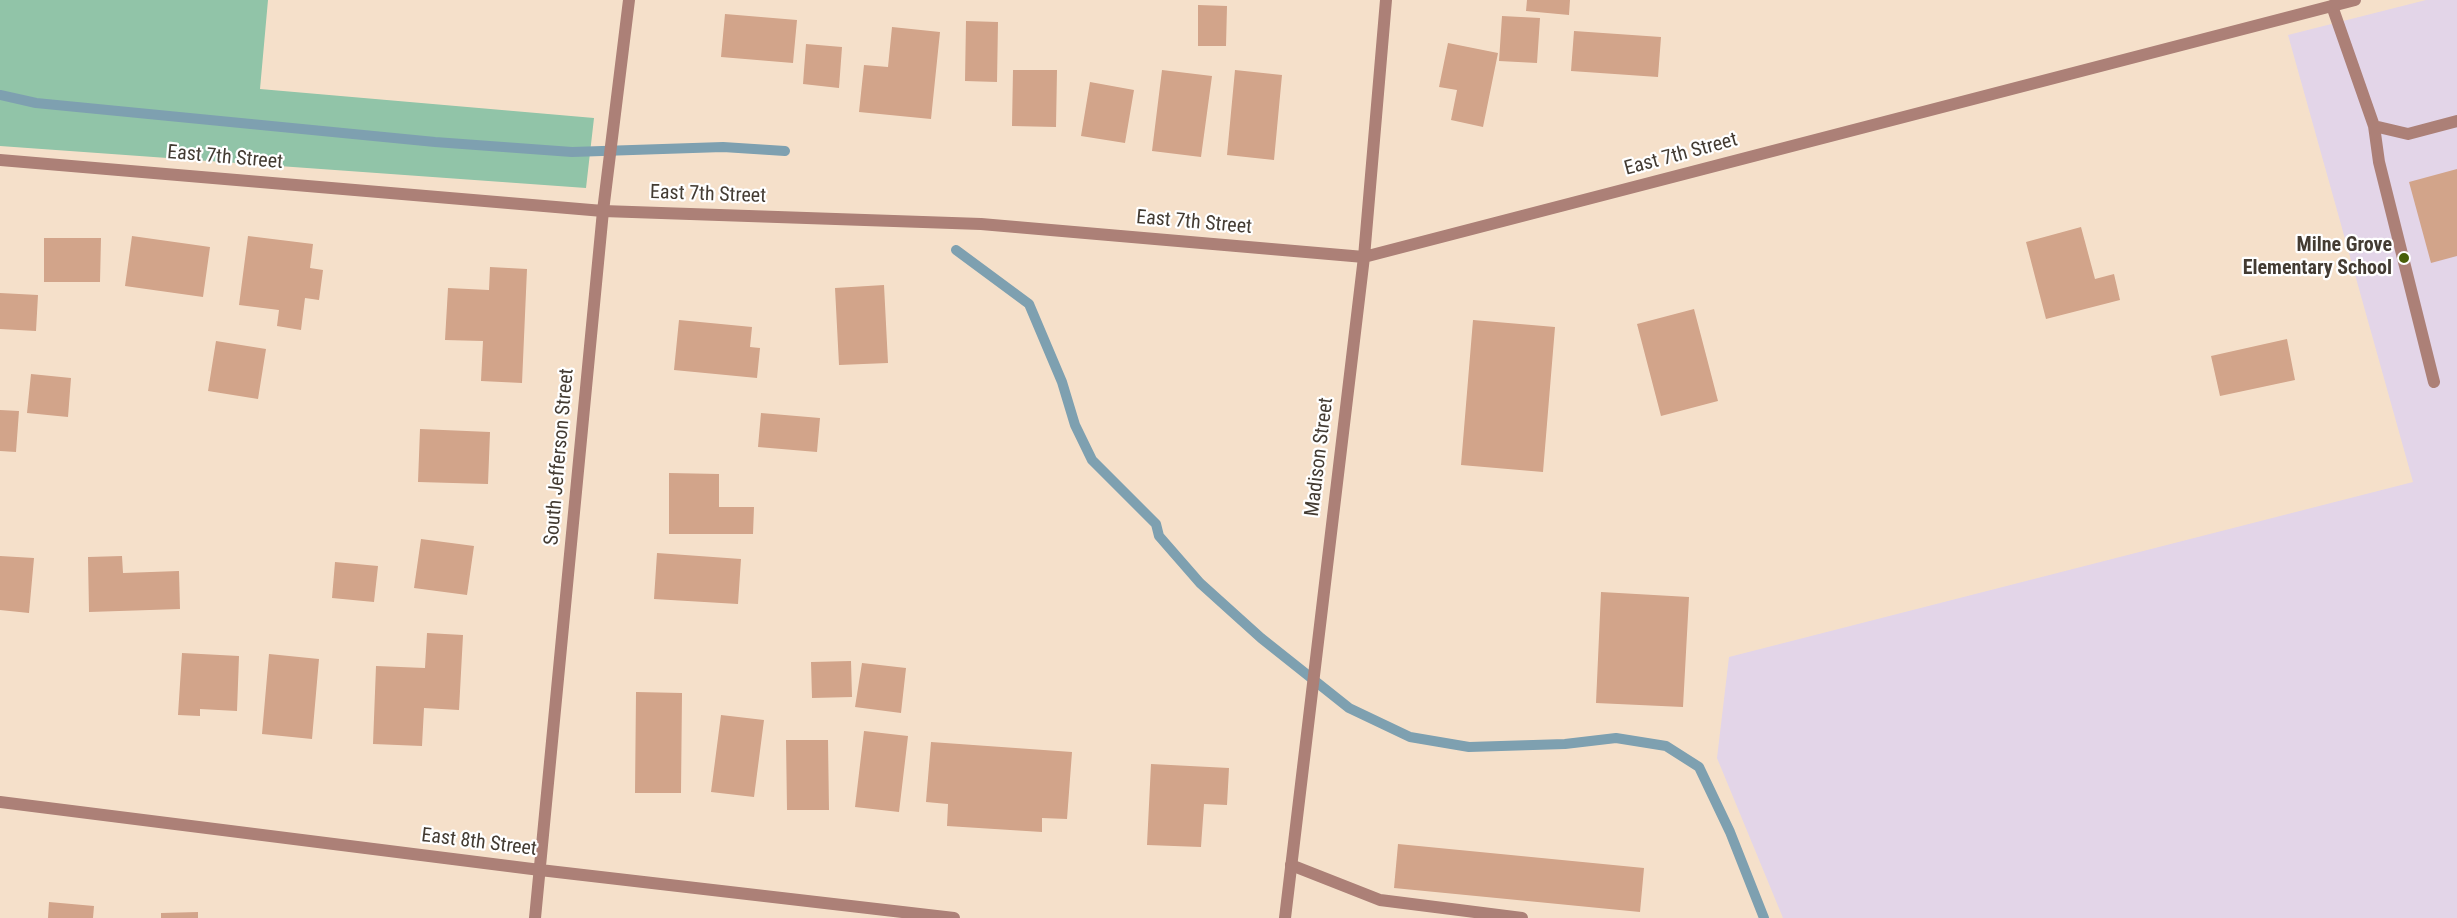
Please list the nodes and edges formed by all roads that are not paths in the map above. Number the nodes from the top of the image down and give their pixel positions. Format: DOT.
graph roads {
  1 [pos="629,0"];
  2 [pos="1386,0"];
  3 [pos="2355,0"];
  4 [pos="2332,6"];
  5 [pos="2457,121"];
  6 [pos="2374,126"];
  7 [pos="0,160"];
  8 [pos="603,210"];
  9 [pos="1364,257"];
  10 [pos="2434,382"];
  11 [pos="0,802"];
  12 [pos="1291,865"];
  13 [pos="540,870"];
  14 [pos="535,918"];
  15 [pos="954,918"];
  16 [pos="1285,918"];
  17 [pos="1522,918"];
  1 -- 8 [label="street, South Jefferson Street"];
  2 -- 9 [label="street, Madison Street"];
  3 -- 4 [label="street, East 7th Street"];
  4 -- 6 [label="street"];
  4 -- 9 [label="street, East 7th Street"];
  5 -- 6 [label="street"];
  6 -- 10 [label="street"];
  7 -- 8 [label="street, East 7th Street"];
  8 -- 9 [label="street, East 7th Street"];
  8 -- 13 [label="street, South Jefferson Street"];
  9 -- 12 [label="street, Madison Street"];
  11 -- 13 [label="street, East 8th Street"];
  12 -- 16 [label="street, Madison Street"];
  12 -- 17 [label="street"];
  13 -- 14 [label="street, South Jefferson Street"];
  13 -- 15 [label="street, East 8th Street"];
}
